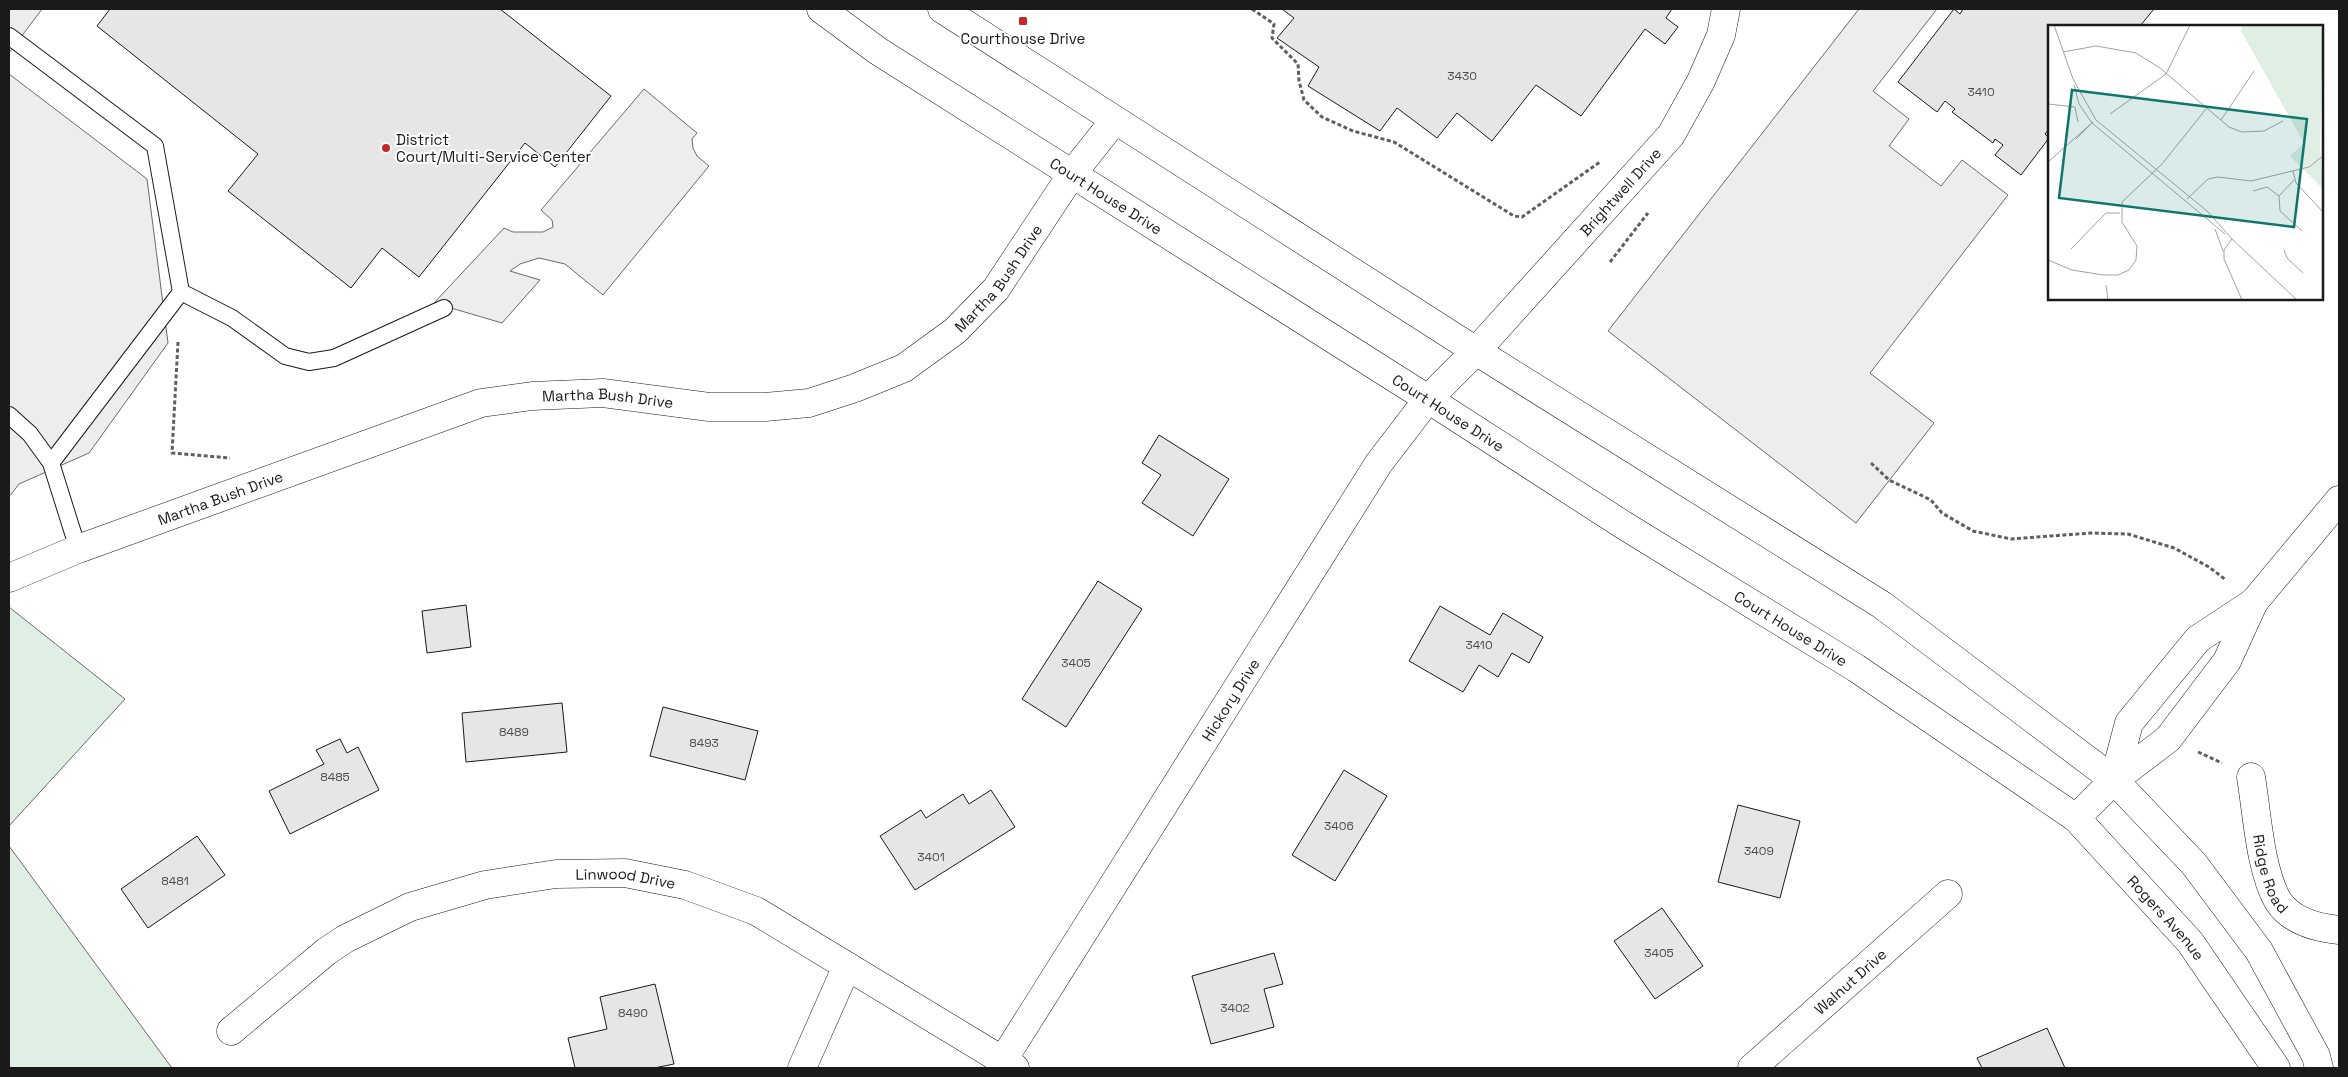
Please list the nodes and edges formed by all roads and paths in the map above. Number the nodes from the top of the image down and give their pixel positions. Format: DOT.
graph roads {
  1 [pos="821,9"];
  2 [pos="942,9"];
  3 [pos="1252,9"];
  4 [pos="1726,9"];
  5 [pos="9,36"];
  6 [pos="1114,120"];
  7 [pos="1602,161"];
  8 [pos="1072,174"];
  9 [pos="1650,210"];
  10 [pos="1610,262"];
  11 [pos="181,292"];
  12 [pos="444,308"];
  13 [pos="1476,351"];
  14 [pos="1428,399"];
  15 [pos="9,415"];
  16 [pos="51,463"];
  17 [pos="1871,463"];
  18 [pos="249,487"];
  19 [pos="2339,500"];
  20 [pos="78,549"];
  21 [pos="9,578"];
  22 [pos="2254,602"];
  23 [pos="2168,739"];
  24 [pos="2251,777"];
  25 [pos="2114,780"];
  26 [pos="2076,818"];
  27 [pos="1948,894"];
  28 [pos="2339,930"];
  29 [pos="847,966"];
  30 [pos="231,1031"];
  31 [pos="1009,1064"];
  32 [pos="802,1068"];
  33 [pos="1752,1068"];
  34 [pos="2276,1068"];
  35 [pos="2319,1068"];
  1 -- 8 [label="street, Court House Drive"];
  2 -- 6 [label="street"];
  3 -- 7 [label="path"];
  4 -- 13 [label="street, Brightwell Drive"];
  5 -- 11 [label="lane"];
  6 -- 8 [label="street, Martha Bush Drive"];
  6 -- 13 [label="street"];
  8 -- 14 [label="street, Court House Drive"];
  8 -- 18 [label="street, Martha Bush Drive"];
  9 -- 10 [label="path"];
  11 -- 12 [label="lane"];
  11 -- 16 [label="lane"];
  11 -- 18 [label="path"];
  13 -- 14 [label="street, Hickory Drive"];
  13 -- 25 [label="street"];
  14 -- 26 [label="street, Court House Drive"];
  14 -- 31 [label="street, Hickory Drive"];
  15 -- 16 [label="lane"];
  16 -- 20 [label="lane"];
  17 -- 22 [label="path"];
  18 -- 20 [label="street, Martha Bush Drive"];
  19 -- 22 [label="street"];
  20 -- 21 [label="street, Martha Bush Drive"];
  22 -- 23 [label="street"];
  22 -- 25 [label="street"];
  23 -- 24 [label="path"];
  23 -- 25 [label="street"];
  24 -- 28 [label="street, Ridge Road"];
  25 -- 26 [label="street"];
  25 -- 35 [label="street"];
  26 -- 34 [label="street, Rogers Avenue"];
  27 -- 33 [label="street, Walnut Drive"];
  29 -- 30 [label="street, Linwood Drive"];
  29 -- 31 [label="street, Linwood Drive"];
  29 -- 32 [label="street"];
}
